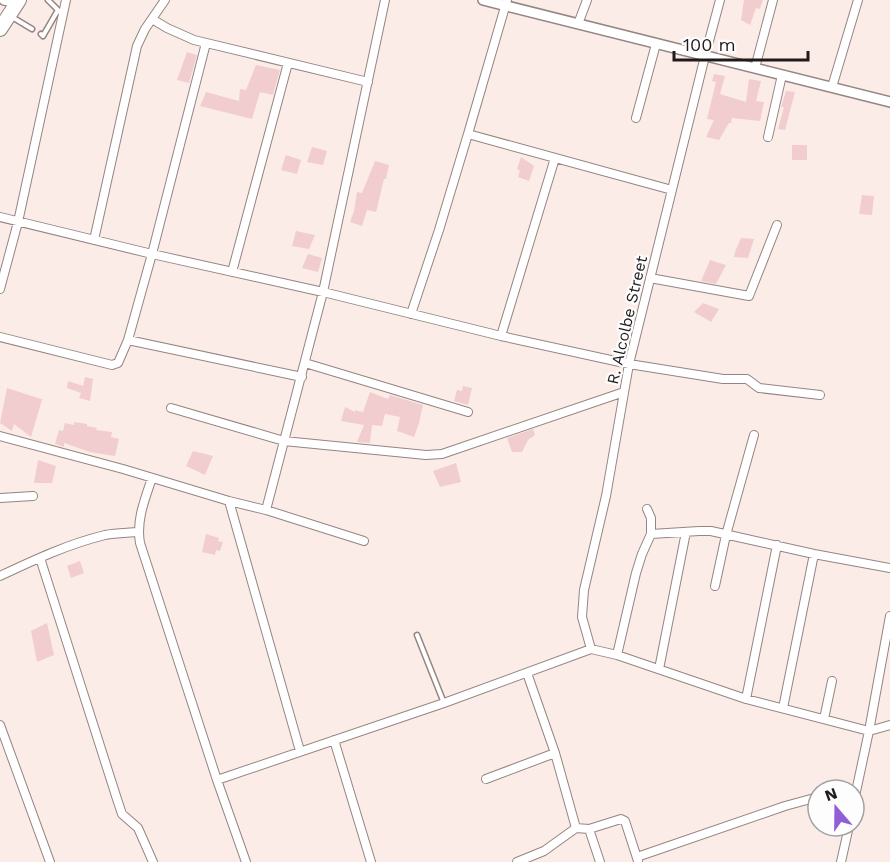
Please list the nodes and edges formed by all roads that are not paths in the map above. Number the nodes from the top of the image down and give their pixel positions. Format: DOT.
graph roads {
  1 [pos="48,0"];
  2 [pos="66,0"];
  3 [pos="165,0"];
  4 [pos="385,0"];
  5 [pos="483,0"];
  6 [pos="587,0"];
  7 [pos="720,0"];
  8 [pos="773,0"];
  9 [pos="858,0"];
  10 [pos="506,3"];
  11 [pos="12,5"];
  12 [pos="60,12"];
  13 [pos="152,19"];
  14 [pos="578,24"];
  15 [pos="0,28"];
  16 [pos="32,29"];
  17 [pos="41,34"];
  18 [pos="206,43"];
  19 [pos="656,44"];
  20 [pos="705,56"];
  21 [pos="288,63"];
  22 [pos="755,68"];
  23 [pos="782,75"];
  24 [pos="368,82"];
  25 [pos="832,87"];
  26 [pos="890,102"];
  27 [pos="636,118"];
  28 [pos="468,134"];
  29 [pos="768,137"];
  30 [pos="555,158"];
  31 [pos="672,190"];
  32 [pos="0,218"];
  33 [pos="18,222"];
  34 [pos="777,225"];
  35 [pos="94,240"];
  36 [pos="152,254"];
  37 [pos="232,272"];
  38 [pos="650,278"];
  39 [pos="0,289"];
  40 [pos="323,292"];
  41 [pos="411,314"];
  42 [pos="501,336"];
  43 [pos="0,337"];
  44 [pos="128,340"];
  45 [pos="304,363"];
  46 [pos="629,364"];
  47 [pos="302,377"];
  48 [pos="624,392"];
  49 [pos="820,395"];
  50 [pos="171,408"];
  51 [pos="468,412"];
  52 [pos="754,435"];
  53 [pos="0,436"];
  54 [pos="284,441"];
  55 [pos="152,478"];
  56 [pos="33,496"];
  57 [pos="0,498"];
  58 [pos="229,501"];
  59 [pos="647,508"];
  60 [pos="266,510"];
  61 [pos="686,531"];
  62 [pos="138,532"];
  63 [pos="651,534"];
  64 [pos="726,535"];
  65 [pos="364,541"];
  66 [pos="777,545"];
  67 [pos="814,554"];
  68 [pos="40,558"];
  69 [pos="890,568"];
  70 [pos="0,576"];
  71 [pos="715,586"];
  72 [pos="890,616"];
  73 [pos="417,634"];
  74 [pos="591,650"];
  75 [pos="617,655"];
  76 [pos="659,669"];
  77 [pos="527,673"];
  78 [pos="832,681"];
  79 [pos="746,699"];
  80 [pos="444,703"];
  81 [pos="783,708"];
  82 [pos="824,719"];
  83 [pos="0,725"];
  84 [pos="890,725"];
  85 [pos="869,731"];
  86 [pos="334,740"];
  87 [pos="300,751"];
  88 [pos="555,753"];
  89 [pos="859,778"];
  90 [pos="486,779"];
  91 [pos="217,780"];
  92 [pos="806,800"];
  93 [pos="576,828"];
  94 [pos="589,829"];
  95 [pos="846,838"];
  96 [pos="638,860"];
  97 [pos="50,862"];
  98 [pos="153,862"];
  99 [pos="246,862"];
  100 [pos="371,862"];
  101 [pos="517,862"];
  102 [pos="600,862"];
  103 [pos="841,862"];
  1 -- 12 [label="lane"];
  2 -- 12 [label="street"];
  3 -- 13 [label="street"];
  4 -- 24 [label="street"];
  5 -- 10 [label="street"];
  6 -- 14 [label="street"];
  7 -- 20 [label="street, R. Alcolbe Street"];
  8 -- 22 [label="street"];
  9 -- 25 [label="street"];
  10 -- 14 [label="street"];
  10 -- 28 [label="street"];
  11 -- 15 [label="highway"];
  11 -- 16 [label="lane"];
  12 -- 17 [label="lane"];
  12 -- 33 [label="street"];
  13 -- 18 [label="street"];
  13 -- 35 [label="street"];
  14 -- 19 [label="street"];
  18 -- 21 [label="street"];
  18 -- 36 [label="street"];
  19 -- 20 [label="street"];
  19 -- 27 [label="street"];
  20 -- 22 [label="street"];
  20 -- 31 [label="street, R. Alcolbe Street"];
  21 -- 24 [label="street"];
  21 -- 37 [label="street"];
  22 -- 23 [label="street"];
  23 -- 25 [label="street"];
  23 -- 29 [label="street"];
  24 -- 40 [label="street"];
  25 -- 26 [label="street"];
  28 -- 30 [label="street"];
  28 -- 41 [label="street"];
  30 -- 31 [label="street"];
  30 -- 42 [label="street"];
  31 -- 38 [label="street, R. Alcolbe Street"];
  32 -- 33 [label="street"];
  33 -- 35 [label="street"];
  33 -- 39 [label="street"];
  34 -- 38 [label="street"];
  35 -- 36 [label="street"];
  36 -- 37 [label="street"];
  36 -- 44 [label="street"];
  37 -- 40 [label="street"];
  38 -- 46 [label="street, R. Alcolbe Street"];
  40 -- 41 [label="street"];
  40 -- 45 [label="street"];
  41 -- 42 [label="street"];
  42 -- 46 [label="street"];
  43 -- 44 [label="street"];
  44 -- 47 [label="street"];
  45 -- 47 [label="street"];
  45 -- 51 [label="street"];
  46 -- 48 [label="street, R. Alcolbe Street"];
  46 -- 49 [label="street"];
  47 -- 54 [label="street"];
  48 -- 54 [label="street"];
  48 -- 74 [label="street, R. Alcolbe Street"];
  50 -- 54 [label="street"];
  52 -- 64 [label="street"];
  53 -- 55 [label="street"];
  54 -- 60 [label="street"];
  55 -- 58 [label="street"];
  55 -- 62 [label="street"];
  56 -- 57 [label="street"];
  58 -- 60 [label="street"];
  58 -- 87 [label="street"];
  59 -- 63 [label="street"];
  60 -- 65 [label="street"];
  61 -- 63 [label="street"];
  61 -- 64 [label="street"];
  61 -- 76 [label="street"];
  62 -- 68 [label="street"];
  62 -- 91 [label="street"];
  63 -- 75 [label="street"];
  64 -- 66 [label="street"];
  64 -- 71 [label="street"];
  66 -- 67 [label="street"];
  66 -- 79 [label="street"];
  67 -- 69 [label="street"];
  67 -- 81 [label="street"];
  68 -- 70 [label="street"];
  68 -- 98 [label="street"];
  72 -- 85 [label="street"];
  73 -- 80 [label="lane"];
  74 -- 75 [label="street"];
  74 -- 77 [label="street"];
  75 -- 76 [label="street"];
  76 -- 79 [label="street"];
  77 -- 80 [label="street"];
  77 -- 88 [label="street"];
  78 -- 82 [label="street"];
  79 -- 81 [label="street"];
  80 -- 86 [label="street"];
  81 -- 82 [label="street"];
  82 -- 85 [label="street"];
  83 -- 97 [label="street"];
  84 -- 85 [label="street"];
  85 -- 89 [label="street"];
  86 -- 87 [label="street"];
  86 -- 100 [label="street"];
  87 -- 91 [label="street"];
  88 -- 90 [label="street"];
  88 -- 93 [label="street"];
  91 -- 99 [label="street"];
  92 -- 96 [label="street"];
  93 -- 94 [label="street"];
  93 -- 101 [label="street"];
  94 -- 96 [label="street"];
  94 -- 102 [label="street"];
  95 -- 103 [label="street"];
}
